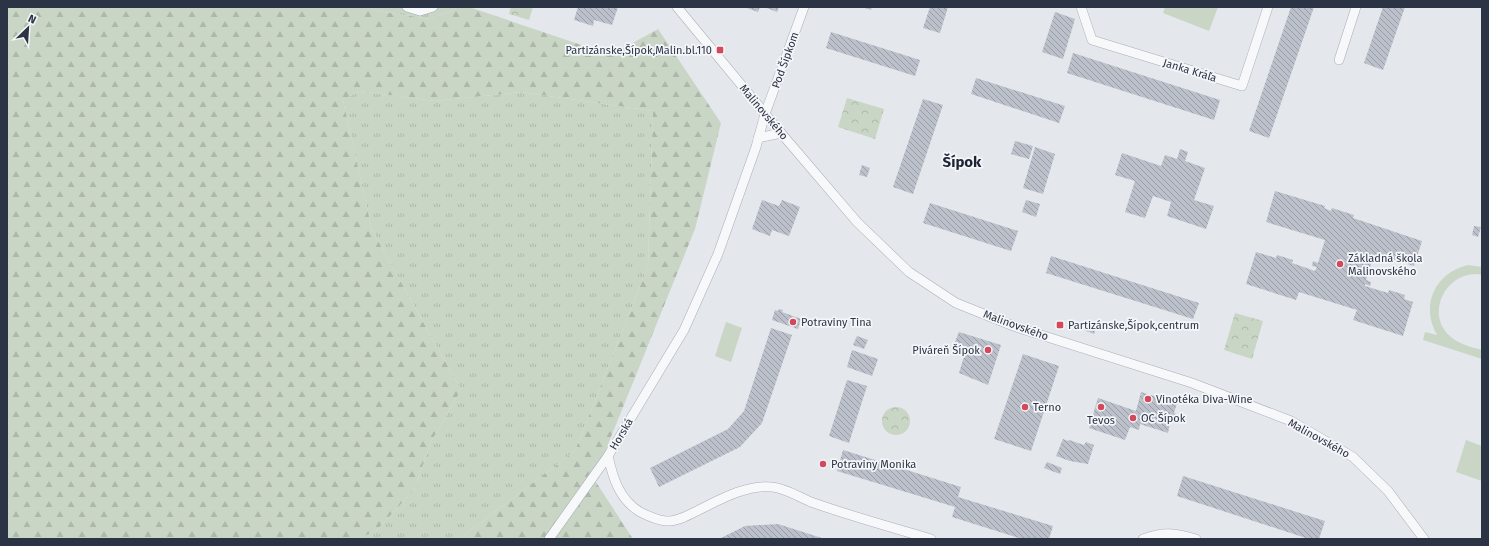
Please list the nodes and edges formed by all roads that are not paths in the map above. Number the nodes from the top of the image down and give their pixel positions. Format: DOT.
graph roads {
  1 [pos="407,7"];
  2 [pos="433,7"];
  3 [pos="677,7"];
  4 [pos="804,7"];
  5 [pos="1080,7"];
  6 [pos="1268,7"];
  7 [pos="1356,7"];
  8 [pos="1339,60"];
  9 [pos="765,114"];
  10 [pos="781,133"];
  11 [pos="758,138"];
  12 [pos="608,456"];
  13 [pos="548,539"];
  14 [pos="931,539"];
  15 [pos="1143,539"];
  16 [pos="1196,539"];
  17 [pos="1424,539"];
  1 -- 2 [label="street"];
  3 -- 9 [label="street, Malinovského"];
  4 -- 9 [label="street, Pod Šípkom"];
  5 -- 6 [label="street, Janka Kráľa"];
  7 -- 8 [label="street"];
  9 -- 10 [label="street, Malinovského"];
  9 -- 11 [label="street, Horská"];
  10 -- 11 [label="street"];
  10 -- 17 [label="street, Malinovského"];
  11 -- 12 [label="street, Horská"];
  12 -- 13 [label="street"];
  12 -- 14 [label="street, Horská"];
  15 -- 16 [label="street"];
}
